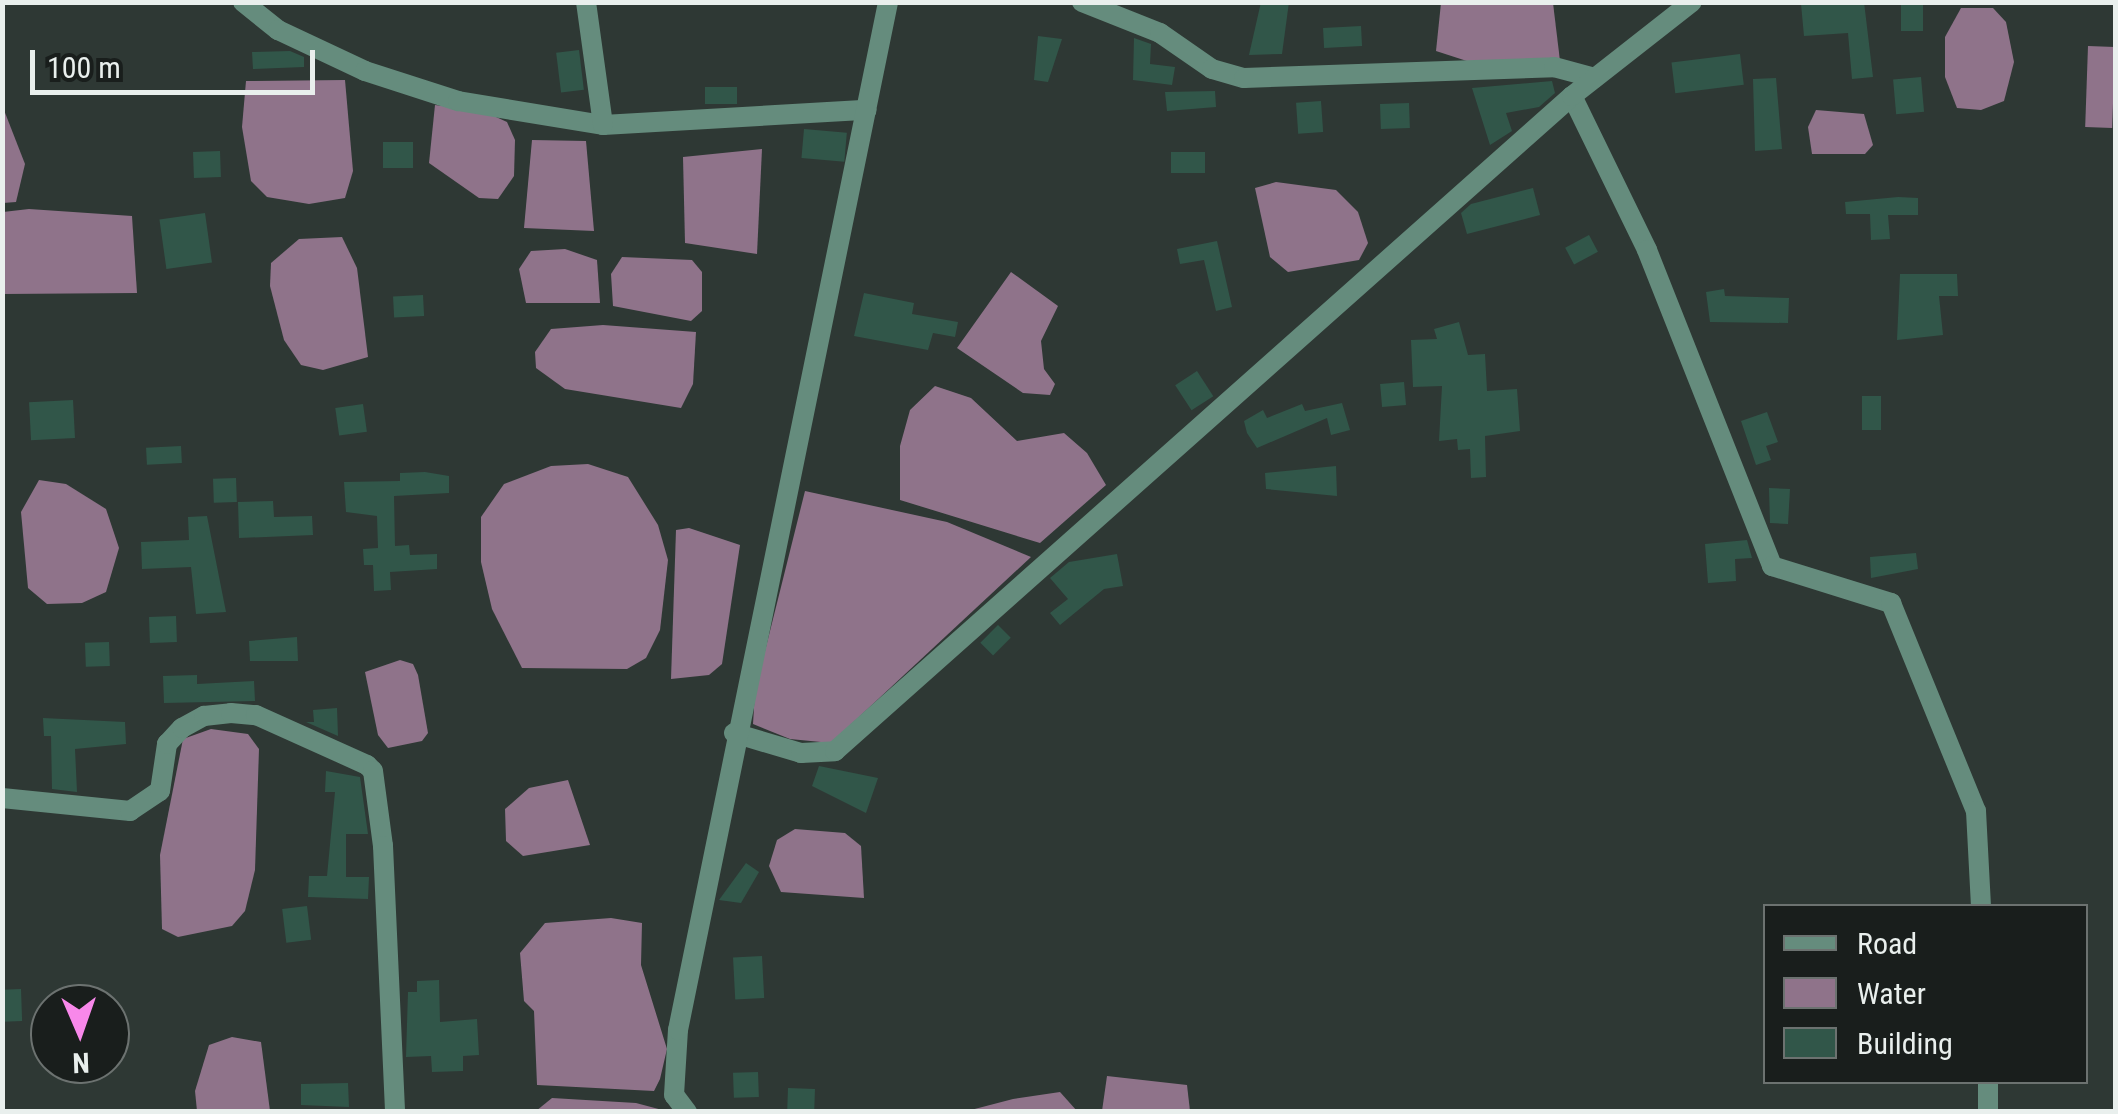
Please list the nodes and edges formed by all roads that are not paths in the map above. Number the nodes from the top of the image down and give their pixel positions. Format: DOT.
graph roads {
  1 [pos="243,2"];
  2 [pos="586,2"];
  3 [pos="888,2"];
  4 [pos="1082,2"];
  5 [pos="1692,2"];
  6 [pos="1595,78"];
  7 [pos="1572,96"];
  8 [pos="867,110"];
  9 [pos="603,125"];
  10 [pos="734,734"];
  11 [pos="2,798"];
  12 [pos="1981,904"];
  13 [pos="1988,1084"];
  14 [pos="395,1112"];
  15 [pos="687,1112"];
  16 [pos="1988,1112"];
  1 -- 9 [label="street"];
  2 -- 9 [label="street"];
  3 -- 8 [label="street"];
  4 -- 6 [label="street"];
  5 -- 6 [label="street"];
  6 -- 7 [label="street"];
  7 -- 10 [label="street"];
  7 -- 12 [label="street"];
  8 -- 9 [label="street"];
  8 -- 10 [label="street"];
  10 -- 15 [label="street"];
  11 -- 14 [label="street"];
  13 -- 16 [label="street"];
}
